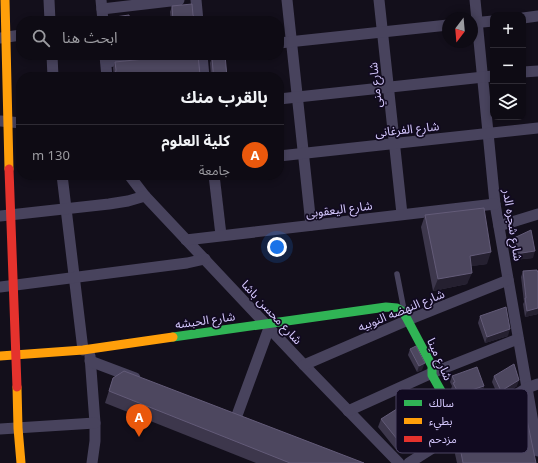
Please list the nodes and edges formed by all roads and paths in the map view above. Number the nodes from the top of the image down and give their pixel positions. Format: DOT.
graph roads {
  1 [pos="5,0"];
  2 [pos="49,0"];
  3 [pos="180,0"];
  4 [pos="196,0"];
  5 [pos="287,0"];
  6 [pos="379,0"];
  7 [pos="475,0"];
  8 [pos="102,4"];
  9 [pos="474,12"];
  10 [pos="50,16"];
  11 [pos="103,16"];
  12 [pos="198,16"];
  13 [pos="538,16"];
  14 [pos="526,18"];
  15 [pos="490,21"];
  16 [pos="478,23"];
  17 [pos="442,27"];
  18 [pos="383,32"];
  19 [pos="16,36"];
  20 [pos="3,37"];
  21 [pos="478,38"];
  22 [pos="292,42"];
  23 [pos="284,43"];
  24 [pos="52,60"];
  25 [pos="106,60"];
  26 [pos="202,60"];
  27 [pos="538,71"];
  28 [pos="53,72"];
  29 [pos="107,72"];
  30 [pos="204,72"];
  31 [pos="526,72"];
  32 [pos="488,76"];
  33 [pos="389,87"];
  34 [pos="297,97"];
  35 [pos="284,98"];
  36 [pos="3,121"];
  37 [pos="16,122"];
  38 [pos="538,128"];
  39 [pos="488,133"];
  40 [pos="395,144"];
  41 [pos="303,153"];
  42 [pos="284,155"];
  43 [pos="5,171"];
  44 [pos="63,180"];
  45 [pos="133,180"];
  46 [pos="215,180"];
  47 [pos="145,196"];
  48 [pos="495,204"];
  49 [pos="66,209"];
  50 [pos="402,214"];
  51 [pos="538,214"];
  52 [pos="5,215"];
  53 [pos="311,225"];
  54 [pos="498,226"];
  55 [pos="221,236"];
  56 [pos="186,240"];
  57 [pos="205,259"];
  58 [pos="397,274"];
  59 [pos="74,277"];
  60 [pos="508,280"];
  61 [pos="13,285"];
  62 [pos="0,287"];
  63 [pos="406,317"];
  64 [pos="267,326"];
  65 [pos="518,338"];
  66 [pos="86,350"];
  67 [pos="16,355"];
  68 [pos="0,356"];
  69 [pos="90,361"];
  70 [pos="304,365"];
  71 [pos="432,373"];
  72 [pos="142,381"];
  73 [pos="538,384"];
  74 [pos="527,388"];
  75 [pos="396,389"];
  76 [pos="397,389"];
  77 [pos="440,389"];
  78 [pos="528,394"];
  79 [pos="348,411"];
  80 [pos="236,418"];
  81 [pos="95,423"];
  82 [pos="18,428"];
  83 [pos="0,429"];
  84 [pos="538,451"];
  85 [pos="424,453"];
  86 [pos="21,463"];
  87 [pos="92,463"];
  88 [pos="399,463"];
  89 [pos="409,463"];
  1 -- 20 [label="street"];
  2 -- 10 [label="street"];
  3 -- 8 [label="street"];
  4 -- 12 [label="street"];
  5 -- 22 [label="street"];
  6 -- 18 [label="street, شارع مني"];
  7 -- 9 [label="street, شارع شجره الدر"];
  8 -- 11 [label="street"];
  13 -- 14 [label="street"];
  15 -- 16 [label="street"];
  17 -- 18 [label="street"];
  18 -- 22 [label="street"];
  18 -- 33 [label="street, شارع مني"];
  19 -- 20 [label="street"];
  20 -- 36 [label="street"];
  21 -- 32 [label="street, شارع شجره الدر"];
  22 -- 23 [label="street"];
  22 -- 34 [label="street"];
  24 -- 28 [label="street"];
  25 -- 29 [label="street"];
  26 -- 30 [label="street"];
  27 -- 31 [label="street"];
  32 -- 33 [label="street"];
  32 -- 39 [label="street, شارع شجره الدر"];
  33 -- 34 [label="street"];
  33 -- 40 [label="street, شارع مني"];
  34 -- 35 [label="street"];
  34 -- 41 [label="street"];
  36 -- 37 [label="street"];
  36 -- 43 [label="street"];
  38 -- 39 [label="street, شارع الفرغانى"];
  39 -- 40 [label="street, شارع الفرغانى"];
  39 -- 48 [label="street, شارع شجره الدر"];
  40 -- 41 [label="street, شارع الفرغانى"];
  40 -- 50 [label="street, شارع مني"];
  41 -- 42 [label="street, شارع الفرغانى"];
  41 -- 53 [label="street"];
  43 -- 52 [label="street"];
  44 -- 49 [label="street"];
  45 -- 47 [label="street, شارع محسن باشا"];
  46 -- 55 [label="street"];
  47 -- 49 [label="street"];
  47 -- 56 [label="street, شارع محسن باشا"];
  48 -- 50 [label="street, شارع اليعقوبى"];
  48 -- 54 [label="street, شارع شجره الدر"];
  49 -- 52 [label="street"];
  49 -- 59 [label="street"];
  50 -- 53 [label="street, شارع اليعقوبى"];
  51 -- 54 [label="street"];
  52 -- 61 [label="street"];
  53 -- 55 [label="street, شارع اليعقوبى"];
  54 -- 60 [label="street, شارع شجره الدر"];
  55 -- 56 [label="street, شارع اليعقوبى"];
  56 -- 57 [label="street, شارع محسن باشا"];
  57 -- 59 [label="street"];
  57 -- 64 [label="street, شارع محسن باشا"];
  58 -- 63 [label="lane"];
  59 -- 61 [label="street"];
  59 -- 66 [label="street"];
  60 -- 63 [label="street, شارع النهضه النوبيه"];
  60 -- 65 [label="street, شارع شجره الدر"];
  61 -- 62 [label="street"];
  61 -- 67 [label="street"];
  63 -- 64 [label="street, شارع الحبشه"];
  63 -- 70 [label="street, شارع النهضه النوبيه"];
  63 -- 71 [label="street, شارع مينا"];
  64 -- 66 [label="street, شارع الحبشه"];
  64 -- 70 [label="street, شارع محسن باشا"];
  64 -- 80 [label="street"];
  65 -- 71 [label="street"];
  65 -- 74 [label="street, شارع شجره الدر"];
  66 -- 67 [label="street, شارع الحبشه"];
  66 -- 69 [label="street"];
  67 -- 68 [label="street, شارع الحبشه"];
  67 -- 82 [label="street"];
  69 -- 72 [label="street"];
  69 -- 81 [label="street"];
  70 -- 79 [label="street, شارع محسن باشا"];
  71 -- 76 [label="street"];
  71 -- 77 [label="street, شارع مينا"];
  73 -- 74 [label="street"];
  75 -- 79 [label="street"];
  78 -- 84 [label="street, شارع شجره الدر"];
  79 -- 88 [label="street, شارع محسن باشا"];
  81 -- 82 [label="street"];
  81 -- 87 [label="street"];
  82 -- 83 [label="street"];
  82 -- 86 [label="street"];
  85 -- 89 [label="street"];
}
